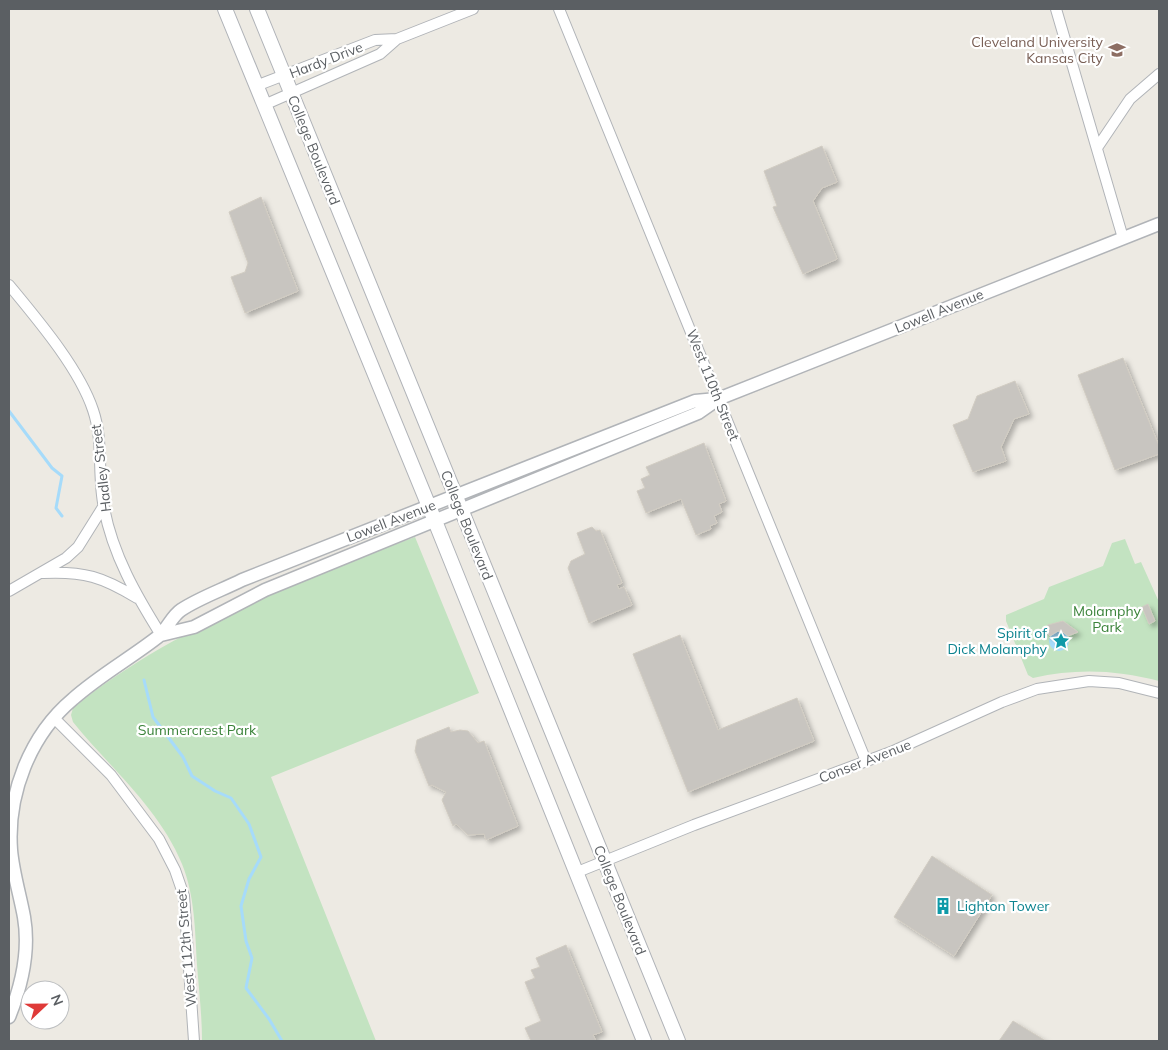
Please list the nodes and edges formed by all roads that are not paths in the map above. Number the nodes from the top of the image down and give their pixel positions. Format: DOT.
graph roads {
  1 [pos="225,9"];
  2 [pos="257,9"];
  3 [pos="473,9"];
  4 [pos="560,9"];
  5 [pos="1056,9"];
  6 [pos="397,40"];
  7 [pos="1159,74"];
  8 [pos="284,76"];
  9 [pos="256,86"];
  10 [pos="292,94"];
  11 [pos="264,105"];
  12 [pos="1097,148"];
  13 [pos="1159,224"];
  14 [pos="1123,238"];
  15 [pos="9,285"];
  16 [pos="718,399"];
  17 [pos="456,496"];
  18 [pos="428,506"];
  19 [pos="103,507"];
  20 [pos="462,510"];
  21 [pos="434,521"];
  22 [pos="39,574"];
  23 [pos="10,588"];
  24 [pos="138,598"];
  25 [pos="161,635"];
  26 [pos="1159,693"];
  27 [pos="55,719"];
  28 [pos="866,761"];
  29 [pos="10,850"];
  30 [pos="604,861"];
  31 [pos="575,873"];
  32 [pos="9,1016"];
  33 [pos="194,1041"];
  34 [pos="644,1041"];
  35 [pos="678,1041"];
  1 -- 9 [label="main road, College Boulevard"];
  2 -- 8 [label="main road, College Boulevard"];
  3 -- 6 [label="street, Hardy Drive"];
  4 -- 16 [label="street, West 110th Street"];
  5 -- 12 [label="street"];
  6 -- 8 [label="street, Hardy Drive"];
  6 -- 10 [label="street, Hardy Drive"];
  7 -- 12 [label="street"];
  8 -- 9 [label="street, Hardy Drive"];
  8 -- 10 [label="main road, College Boulevard"];
  9 -- 11 [label="main road, College Boulevard"];
  10 -- 11 [label="street, Hardy Drive"];
  10 -- 17 [label="main road, College Boulevard"];
  11 -- 18 [label="main road, College Boulevard"];
  12 -- 14 [label="street"];
  13 -- 14 [label="street, Lowell Avenue"];
  14 -- 16 [label="street, Lowell Avenue"];
  15 -- 19 [label="street, Hadley Street"];
  16 -- 17 [label="street, Lowell Avenue"];
  16 -- 20 [label="street, Lowell Avenue"];
  16 -- 28 [label="street, West 110th Street"];
  17 -- 18 [label="street, Lowell Avenue"];
  17 -- 20 [label="main road, College Boulevard"];
  18 -- 21 [label="main road, College Boulevard"];
  18 -- 25 [label="street, Lowell Avenue"];
  19 -- 22 [label="street"];
  19 -- 24 [label="street, Hadley Street"];
  20 -- 21 [label="street, Lowell Avenue"];
  20 -- 30 [label="main road, College Boulevard"];
  21 -- 25 [label="street, Lowell Avenue"];
  21 -- 31 [label="main road, College Boulevard"];
  22 -- 23 [label="street"];
  22 -- 24 [label="street"];
  24 -- 25 [label="street, Hadley Street"];
  25 -- 27 [label="street, Lowell Avenue"];
  26 -- 28 [label="street, Conser Avenue"];
  27 -- 29 [label="street, Lowell Avenue"];
  27 -- 33 [label="street, West 112th Street"];
  28 -- 30 [label="street, Conser Avenue"];
  29 -- 32 [label="street, Lowell Avenue"];
  30 -- 31 [label="street, Conser Avenue"];
  30 -- 35 [label="main road, College Boulevard"];
  31 -- 34 [label="main road, College Boulevard"];
}
